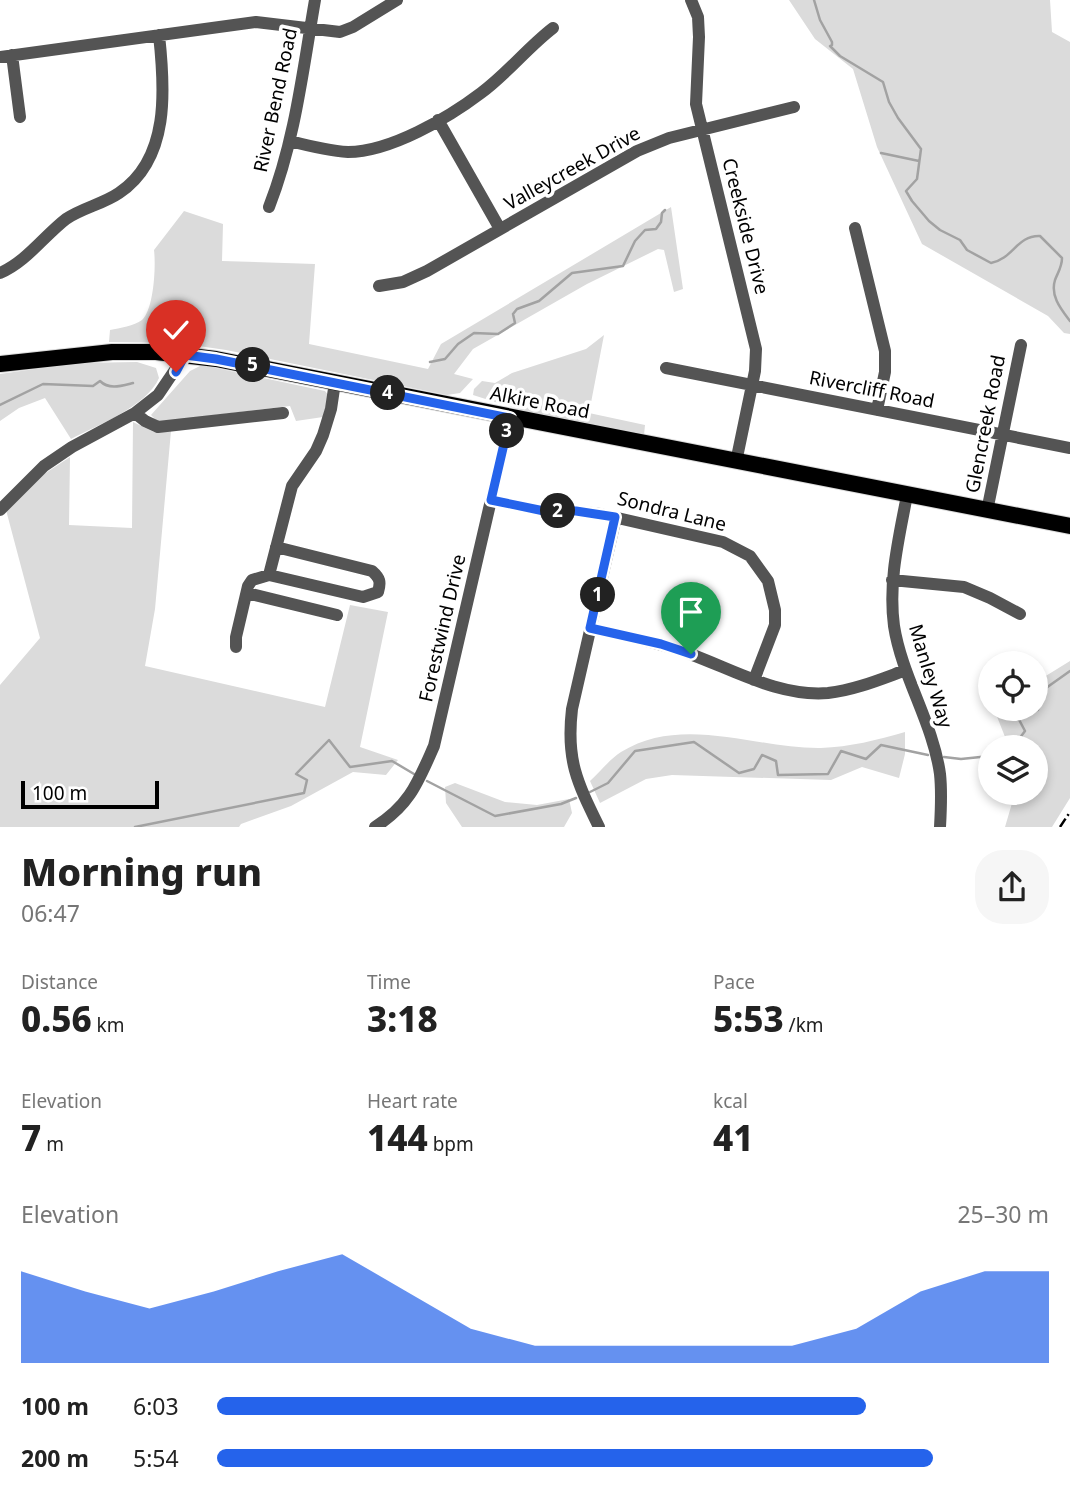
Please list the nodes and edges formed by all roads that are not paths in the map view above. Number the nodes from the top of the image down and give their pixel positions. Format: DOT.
graph roads {
  1 [pos="315,0"];
  2 [pos="397,0"];
  3 [pos="691,0"];
  4 [pos="310,28"];
  5 [pos="553,28"];
  6 [pos="159,35"];
  7 [pos="6,56"];
  8 [pos="794,107"];
  9 [pos="20,117"];
  10 [pos="438,120"];
  11 [pos="702,130"];
  12 [pos="290,141"];
  13 [pos="269,207"];
  14 [pos="855,228"];
  15 [pos="500,229"];
  16 [pos="0,273"];
  17 [pos="379,286"];
  18 [pos="1021,345"];
  19 [pos="185,355"];
  20 [pos="0,364"];
  21 [pos="666,368"];
  22 [pos="335,382"];
  23 [pos="752,384"];
  24 [pos="877,410"];
  25 [pos="135,413"];
  26 [pos="283,413"];
  27 [pos="510,418"];
  28 [pos="1003,435"];
  29 [pos="1070,448"];
  30 [pos="736,462"];
  31 [pos="907,495"];
  32 [pos="491,500"];
  33 [pos="0,510"];
  34 [pos="987,511"];
  35 [pos="615,517"];
  36 [pos="1070,526"];
  37 [pos="276,547"];
  38 [pos="268,575"];
  39 [pos="892,580"];
  40 [pos="247,593"];
  41 [pos="1020,614"];
  42 [pos="337,615"];
  43 [pos="590,628"];
  44 [pos="236,648"];
  45 [pos="906,670"];
  46 [pos="754,680"];
  47 [pos="376,827"];
  48 [pos="599,827"];
  49 [pos="940,827"];
  1 -- 4 [label="street, River Bend Road"];
  2 -- 4 [label="street"];
  3 -- 11 [label="street, Creekside Drive"];
  4 -- 6 [label="street"];
  4 -- 12 [label="street, River Bend Road"];
  5 -- 10 [label="street"];
  6 -- 7 [label="street"];
  6 -- 16 [label="street"];
  7 -- 9 [label="street"];
  8 -- 11 [label="street, Valleycreek Drive"];
  10 -- 12 [label="street"];
  10 -- 15 [label="street"];
  11 -- 15 [label="street, Valleycreek Drive"];
  11 -- 23 [label="street, Creekside Drive"];
  12 -- 13 [label="street, River Bend Road"];
  14 -- 24 [label="street"];
  15 -- 17 [label="street, Valleycreek Drive"];
  18 -- 28 [label="street, Glencreek Road"];
  19 -- 20 [label="main road, Alkire Road"];
  19 -- 22 [label="main road, Alkire Road"];
  19 -- 25 [label="street"];
  21 -- 23 [label="street, Rivercliff Road"];
  22 -- 27 [label="main road, Alkire Road"];
  22 -- 37 [label="street"];
  23 -- 24 [label="street, Rivercliff Road"];
  23 -- 30 [label="street, Creekside Drive"];
  24 -- 28 [label="street, Rivercliff Road"];
  25 -- 26 [label="street"];
  25 -- 33 [label="street"];
  27 -- 30 [label="main road, Alkire Road"];
  27 -- 32 [label="street, Forestwind Drive"];
  28 -- 29 [label="street, Rivercliff Road"];
  28 -- 34 [label="street, Glencreek Road"];
  30 -- 31 [label="main road, Alkire Road"];
  31 -- 34 [label="main road, Alkire Road"];
  31 -- 39 [label="street, Manley Way"];
  32 -- 35 [label="street, Sondra Lane"];
  32 -- 47 [label="street, Forestwind Drive"];
  34 -- 36 [label="main road, Alkire Road"];
  35 -- 43 [label="street"];
  35 -- 46 [label="street, Sondra Lane"];
  37 -- 38 [label="street"];
  37 -- 38 [label="street"];
  38 -- 40 [label="street"];
  39 -- 41 [label="street"];
  39 -- 45 [label="street, Manley Way"];
  40 -- 42 [label="street"];
  40 -- 44 [label="street"];
  43 -- 46 [label="street"];
  43 -- 48 [label="street"];
  45 -- 46 [label="street"];
  45 -- 49 [label="street, Manley Way"];
}
